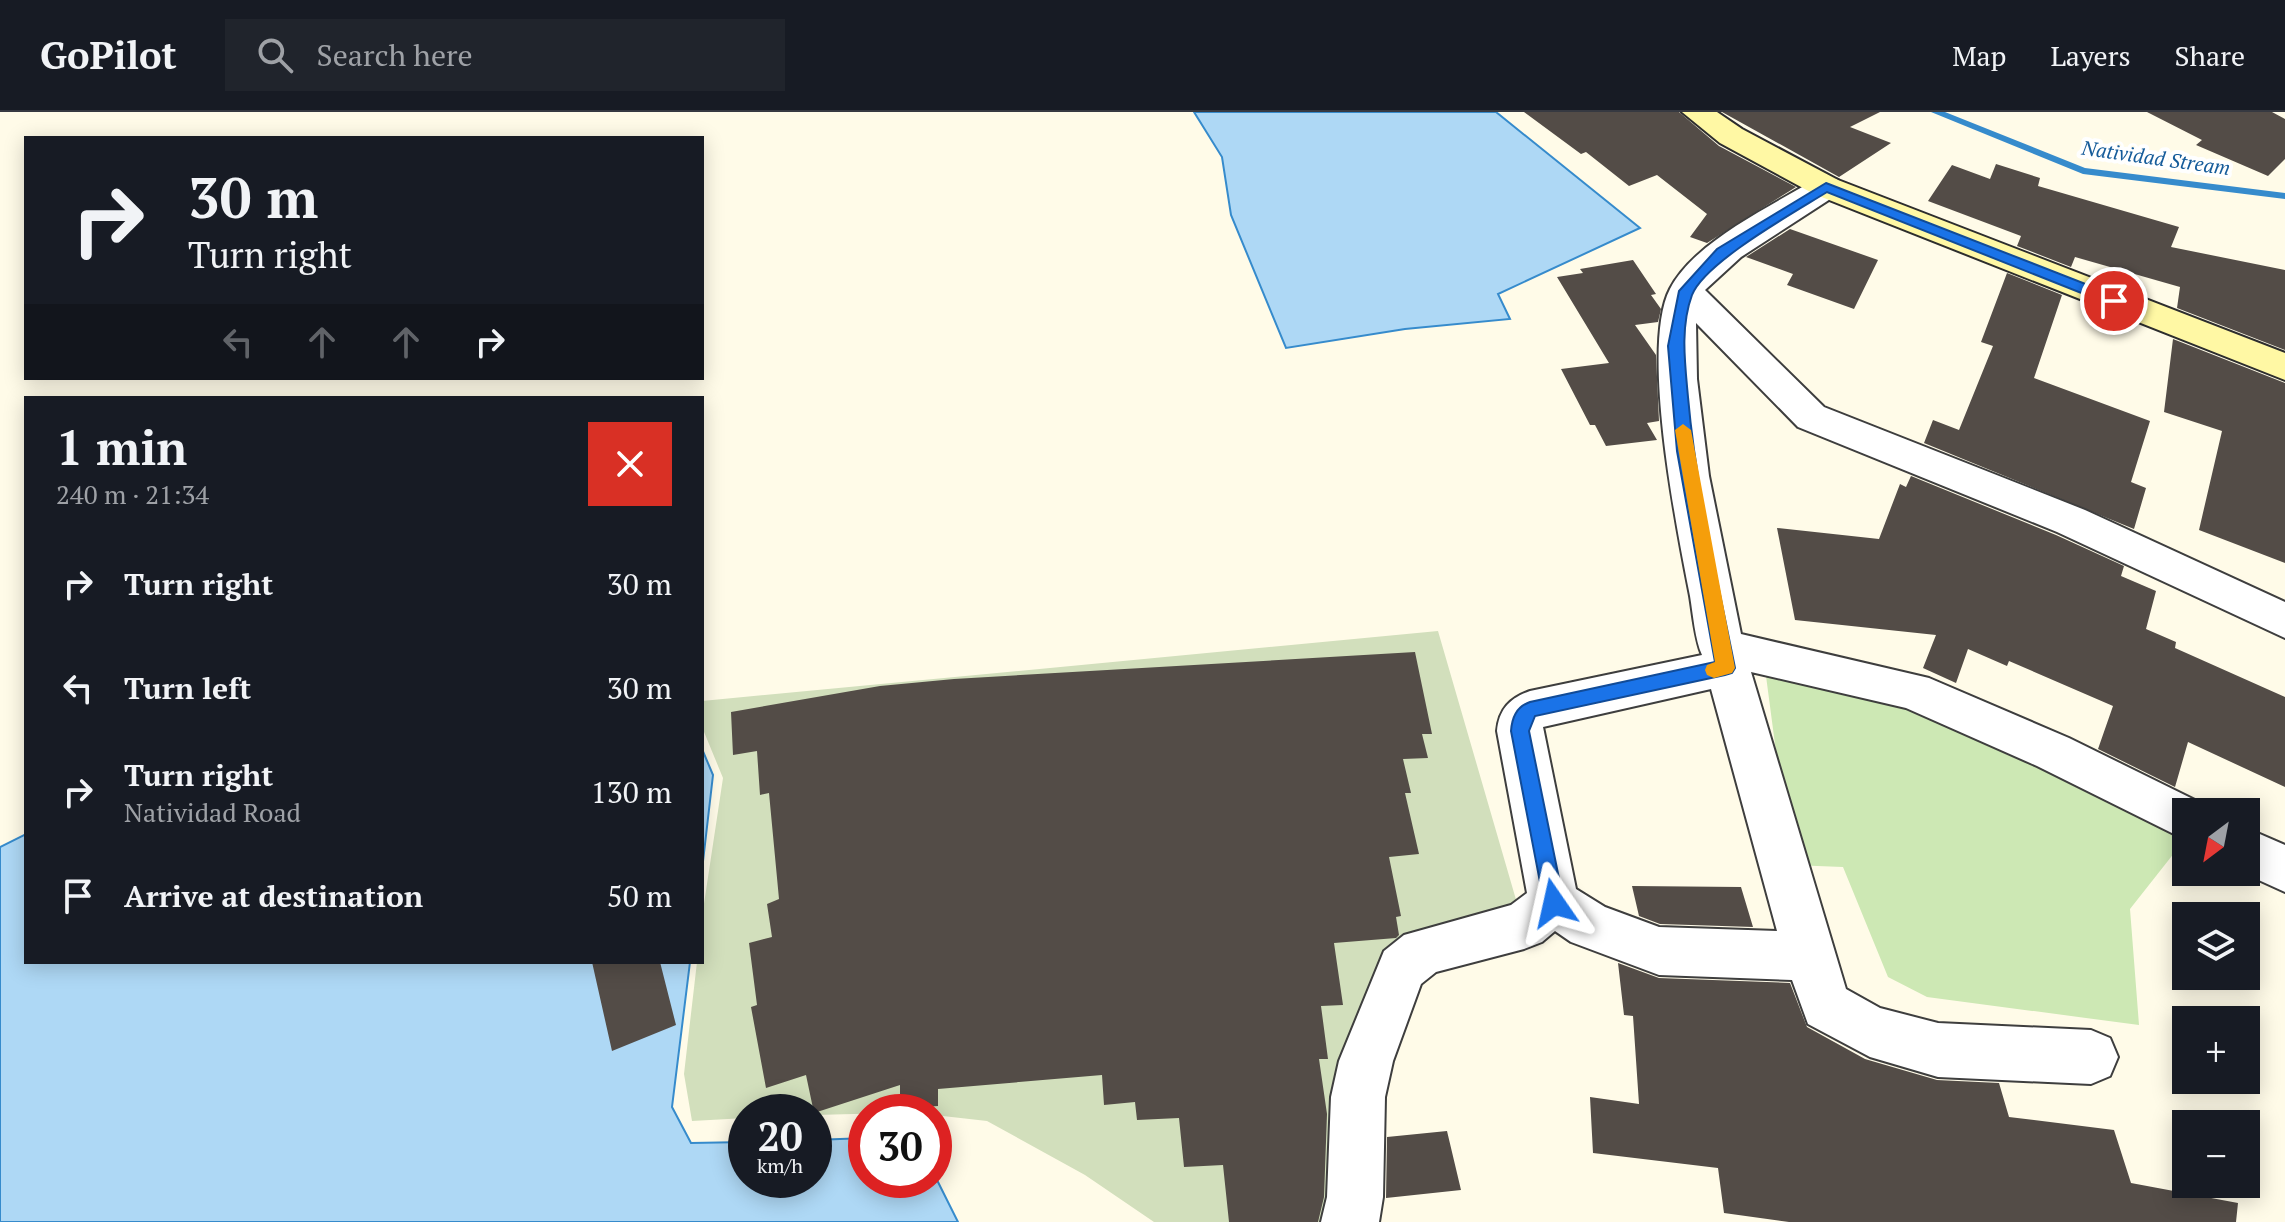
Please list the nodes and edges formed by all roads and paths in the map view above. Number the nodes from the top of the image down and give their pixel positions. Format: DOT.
graph roads {
  1 [pos="1697,112"];
  2 [pos="1826,187"];
  3 [pos="1686,291"];
  4 [pos="2285,367"];
  5 [pos="2285,621"];
  6 [pos="1723,657"];
  7 [pos="2172,812"];
  8 [pos="2260,857"];
  9 [pos="2285,870"];
  10 [pos="1554,903"];
  11 [pos="1810,956"];
  12 [pos="2091,1057"];
  13 [pos="1350,1222"];
  1 -- 2 [label="street"];
  2 -- 3 [label="street"];
  2 -- 4 [label="street"];
  3 -- 5 [label="street"];
  3 -- 6 [label="street"];
  6 -- 7 [label="street"];
  6 -- 10 [label="street"];
  6 -- 11 [label="street"];
  8 -- 9 [label="street"];
  10 -- 11 [label="street"];
  10 -- 13 [label="street"];
  11 -- 12 [label="street"];
}
